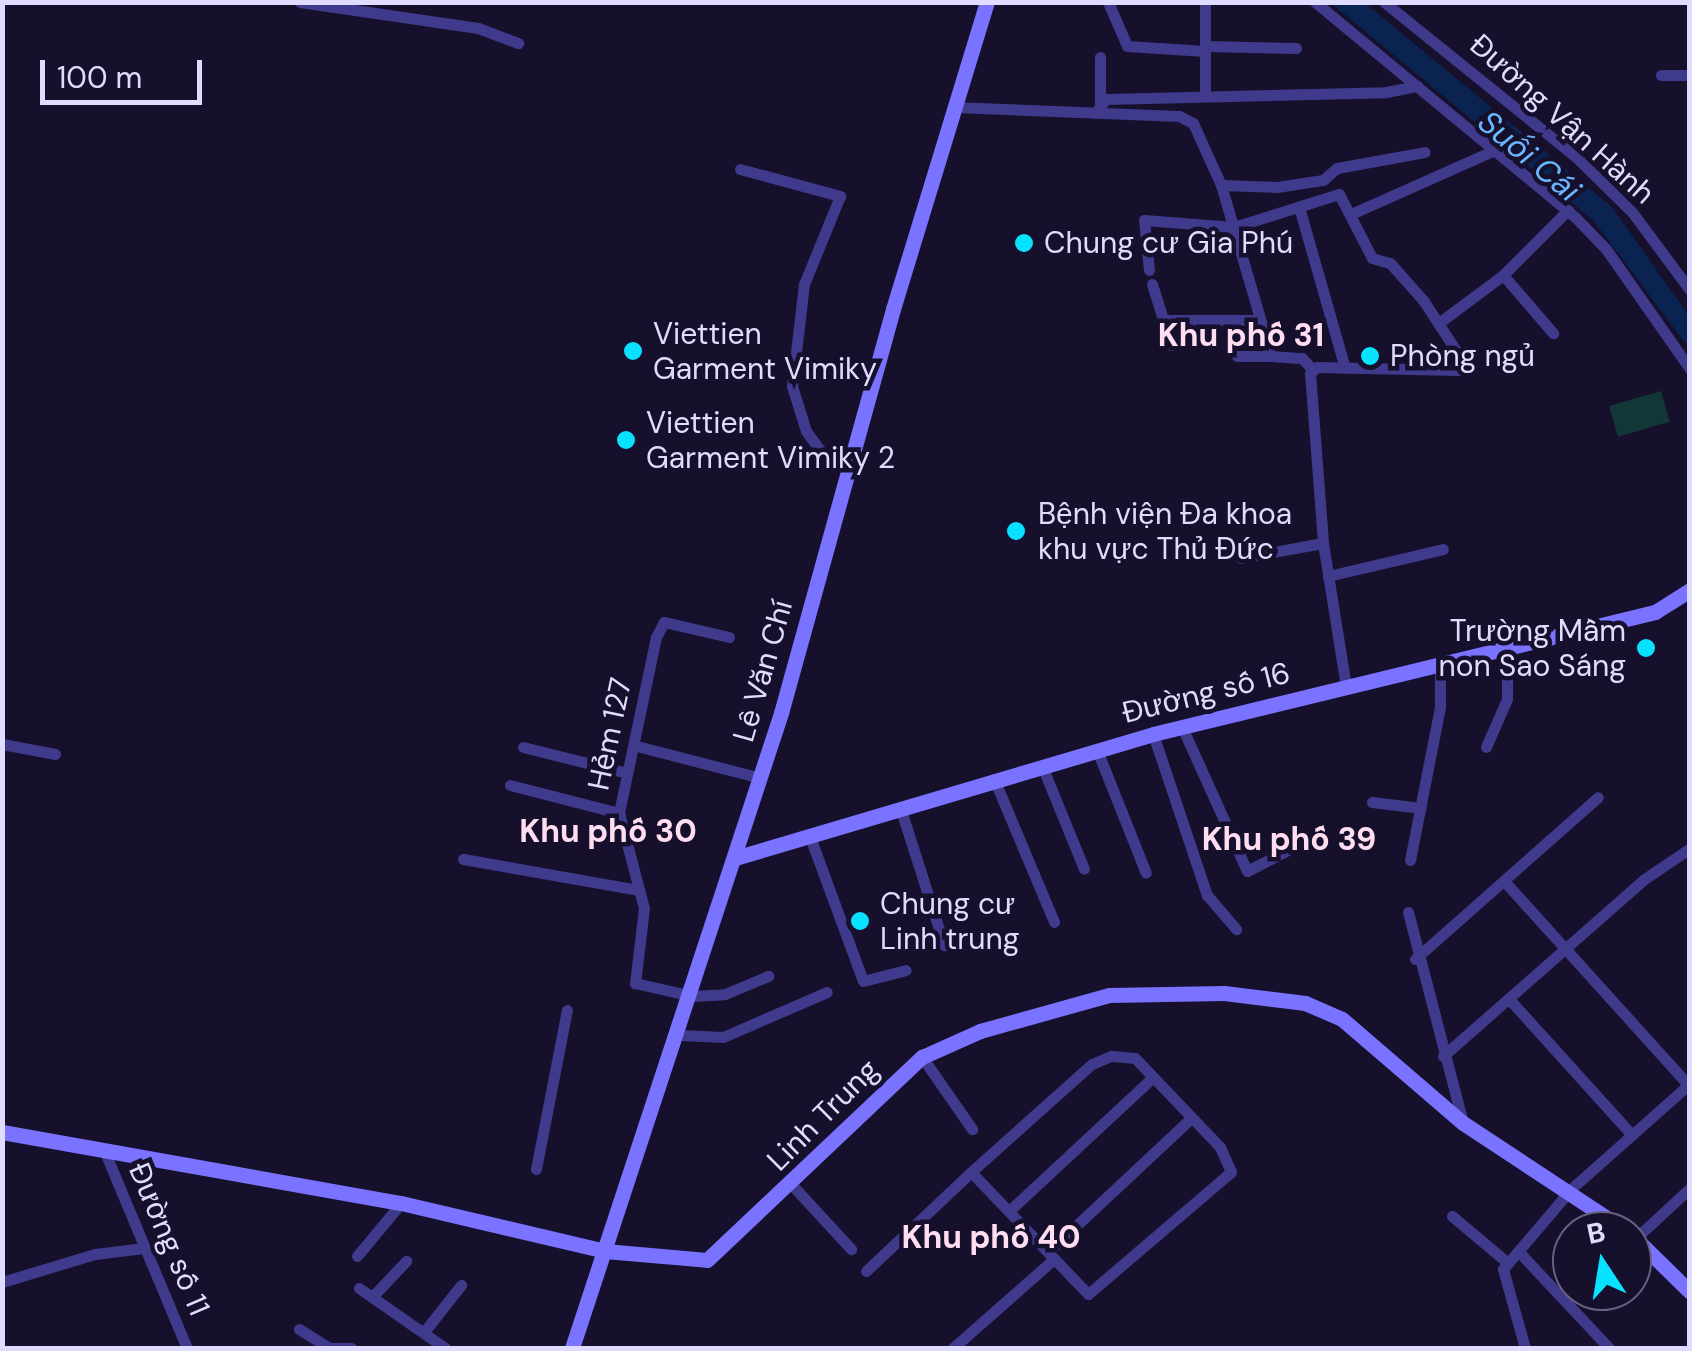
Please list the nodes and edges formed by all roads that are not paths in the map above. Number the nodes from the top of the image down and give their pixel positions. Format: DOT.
graph roads {
  1 [pos="300,2"];
  2 [pos="987,2"];
  3 [pos="1108,2"];
  4 [pos="1205,2"];
  5 [pos="1316,2"];
  6 [pos="1384,2"];
  7 [pos="518,43"];
  8 [pos="1205,48"];
  9 [pos="1296,48"];
  10 [pos="1100,57"];
  11 [pos="1662,75"];
  12 [pos="1690,75"];
  13 [pos="1418,86"];
  14 [pos="1205,96"];
  15 [pos="953,107"];
  16 [pos="1098,108"];
  17 [pos="1495,150"];
  18 [pos="1425,152"];
  19 [pos="740,169"];
  20 [pos="1221,185"];
  21 [pos="1298,206"];
  22 [pos="1568,210"];
  23 [pos="1351,214"];
  24 [pos="1234,227"];
  25 [pos="1149,270"];
  26 [pos="1503,275"];
  27 [pos="1152,284"];
  28 [pos="1690,290"];
  29 [pos="1164,320"];
  30 [pos="1256,320"];
  31 [pos="1440,322"];
  32 [pos="1553,332"];
  33 [pos="1171,346"];
  34 [pos="1237,356"];
  35 [pos="1271,356"];
  36 [pos="1345,368"];
  37 [pos="1690,368"];
  38 [pos="1312,369"];
  39 [pos="851,470"];
  40 [pos="1323,544"];
  41 [pos="1444,549"];
  42 [pos="1241,558"];
  43 [pos="1328,576"];
  44 [pos="1690,590"];
  45 [pos="729,637"];
  46 [pos="1507,648"];
  47 [pos="1440,664"];
  48 [pos="1346,687"];
  49 [pos="1182,727"];
  50 [pos="1153,734"];
  51 [pos="2,744"];
  52 [pos="633,745"];
  53 [pos="1486,746"];
  54 [pos="523,748"];
  55 [pos="1098,750"];
  56 [pos="55,754"];
  57 [pos="1042,766"];
  58 [pos="626,773"];
  59 [pos="761,778"];
  60 [pos="994,780"];
  61 [pos="510,785"];
  62 [pos="1598,797"];
  63 [pos="1372,802"];
  64 [pos="900,806"];
  65 [pos="1422,808"];
  66 [pos="619,813"];
  67 [pos="810,837"];
  68 [pos="1690,848"];
  69 [pos="1286,851"];
  70 [pos="735,858"];
  71 [pos="464,859"];
  72 [pos="1410,860"];
  73 [pos="1084,869"];
  74 [pos="1146,873"];
  75 [pos="1505,882"];
  76 [pos="639,890"];
  77 [pos="1408,912"];
  78 [pos="1054,922"];
  79 [pos="1236,929"];
  80 [pos="944,945"];
  81 [pos="1566,950"];
  82 [pos="1415,958"];
  83 [pos="906,970"];
  84 [pos="768,976"];
  85 [pos="827,992"];
  86 [pos="692,996"];
  87 [pos="1510,1000"];
  88 [pos="566,1010"];
  89 [pos="680,1035"];
  90 [pos="1444,1056"];
  91 [pos="922,1058"];
  92 [pos="1152,1078"];
  93 [pos="1688,1086"];
  94 [pos="1188,1120"];
  95 [pos="1463,1123"];
  96 [pos="972,1130"];
  97 [pos="2,1132"];
  98 [pos="1632,1135"];
  99 [pos="104,1150"];
  100 [pos="536,1169"];
  101 [pos="972,1172"];
  102 [pos="793,1186"];
  103 [pos="1690,1188"];
  104 [pos="1571,1189"];
  105 [pos="401,1204"];
  106 [pos="1009,1211"];
  107 [pos="1600,1211"];
  108 [pos="1452,1216"];
  109 [pos="1652,1219"];
  110 [pos="144,1248"];
  111 [pos="851,1249"];
  112 [pos="1518,1251"];
  113 [pos="605,1252"];
  114 [pos="1051,1255"];
  115 [pos="1652,1255"];
  116 [pos="357,1256"];
  117 [pos="406,1261"];
  118 [pos="1508,1263"];
  119 [pos="866,1272"];
  120 [pos="2,1282"];
  121 [pos="461,1285"];
  122 [pos="359,1288"];
  123 [pos="1690,1292"];
  124 [pos="372,1297"];
  125 [pos="298,1329"];
  126 [pos="424,1332"];
  127 [pos="187,1348"];
  128 [pos="351,1348"];
  129 [pos="445,1348"];
  130 [pos="572,1348"];
  131 [pos="953,1348"];
  132 [pos="1525,1348"];
  133 [pos="1609,1348"];
  1 -- 7 [label="street"];
  2 -- 15 [label="street, Lê Văn Chí"];
  3 -- 8 [label="street"];
  4 -- 8 [label="street"];
  5 -- 13 [label="street"];
  6 -- 28 [label="street, Đường Vận Hành"];
  8 -- 9 [label="street"];
  8 -- 14 [label="street"];
  10 -- 16 [label="street"];
  11 -- 12 [label="street"];
  13 -- 14 [label="street"];
  13 -- 17 [label="street"];
  14 -- 16 [label="street"];
  15 -- 16 [label="street"];
  15 -- 39 [label="street, Lê Văn Chí"];
  16 -- 20 [label="street"];
  17 -- 22 [label="street"];
  17 -- 23 [label="street"];
  18 -- 20 [label="street"];
  19 -- 39 [label="street"];
  20 -- 24 [label="street"];
  21 -- 23 [label="street"];
  21 -- 24 [label="street"];
  21 -- 36 [label="street"];
  22 -- 26 [label="street"];
  22 -- 37 [label="street"];
  23 -- 31 [label="street"];
  24 -- 25 [label="street"];
  24 -- 30 [label="street"];
  26 -- 31 [label="street"];
  26 -- 32 [label="street"];
  27 -- 29 [label="street"];
  29 -- 30 [label="street"];
  29 -- 33 [label="street"];
  30 -- 35 [label="street"];
  31 -- 36 [label="street"];
  34 -- 35 [label="street"];
  35 -- 38 [label="street"];
  36 -- 38 [label="street"];
  38 -- 40 [label="street"];
  39 -- 59 [label="street, Lê Văn Chí"];
  40 -- 42 [label="street"];
  40 -- 43 [label="street"];
  41 -- 43 [label="street"];
  43 -- 48 [label="street"];
  44 -- 46 [label="street, Đường số 16"];
  45 -- 52 [label="street, Hẻm 127"];
  46 -- 47 [label="street, Đường số 16"];
  46 -- 53 [label="street"];
  47 -- 48 [label="street, Đường số 16"];
  47 -- 65 [label="street"];
  48 -- 49 [label="street, Đường số 16"];
  49 -- 50 [label="street, Đường số 16"];
  49 -- 69 [label="street"];
  50 -- 55 [label="street, Đường số 16"];
  50 -- 79 [label="street"];
  51 -- 56 [label="street"];
  52 -- 58 [label="street, Hẻm 127"];
  52 -- 59 [label="street"];
  54 -- 58 [label="street"];
  55 -- 57 [label="street, Đường số 16"];
  55 -- 74 [label="street"];
  57 -- 60 [label="street, Đường số 16"];
  57 -- 73 [label="street"];
  58 -- 66 [label="street, Hẻm 127"];
  59 -- 70 [label="street, Lê Văn Chí"];
  60 -- 64 [label="street, Đường số 16"];
  60 -- 78 [label="street"];
  61 -- 66 [label="street"];
  62 -- 75 [label="street"];
  63 -- 65 [label="street"];
  64 -- 67 [label="street, Đường số 16"];
  64 -- 80 [label="street"];
  65 -- 72 [label="street"];
  66 -- 76 [label="street, Hẻm 127"];
  67 -- 70 [label="street, Đường số 16"];
  67 -- 83 [label="street"];
  68 -- 81 [label="street"];
  70 -- 86 [label="street, Lê Văn Chí"];
  71 -- 76 [label="street"];
  75 -- 81 [label="street"];
  75 -- 82 [label="street"];
  76 -- 86 [label="street, Hẻm 127"];
  77 -- 82 [label="street"];
  81 -- 87 [label="street"];
  81 -- 93 [label="street"];
  82 -- 90 [label="street"];
  84 -- 86 [label="street"];
  85 -- 89 [label="street"];
  86 -- 89 [label="street, Lê Văn Chí"];
  87 -- 90 [label="street"];
  87 -- 98 [label="street"];
  88 -- 100 [label="street"];
  89 -- 113 [label="street, Lê Văn Chí"];
  90 -- 95 [label="street"];
  91 -- 95 [label="street, Linh Trung"];
  91 -- 96 [label="street"];
  91 -- 102 [label="street, Linh Trung"];
  92 -- 94 [label="street"];
  92 -- 101 [label="street"];
  92 -- 106 [label="street"];
  93 -- 98 [label="street"];
  94 -- 114 [label="street"];
  94 -- 114 [label="street"];
  95 -- 104 [label="street, Linh Trung"];
  97 -- 99 [label="street, Linh Trung"];
  98 -- 104 [label="street"];
  99 -- 105 [label="street, Linh Trung"];
  99 -- 110 [label="street, Đường số 11"];
  101 -- 106 [label="street"];
  101 -- 119 [label="street"];
  102 -- 111 [label="street"];
  102 -- 113 [label="street, Linh Trung"];
  103 -- 109 [label="street"];
  104 -- 107 [label="street, Linh Trung"];
  104 -- 112 [label="street"];
  105 -- 113 [label="street, Linh Trung"];
  105 -- 116 [label="street"];
  106 -- 114 [label="street"];
  108 -- 118 [label="street"];
  110 -- 120 [label="street"];
  110 -- 127 [label="street, Đường số 11"];
  112 -- 118 [label="street"];
  112 -- 133 [label="street"];
  113 -- 130 [label="street, Lê Văn Chí"];
  114 -- 131 [label="street"];
  115 -- 123 [label="street, Linh Trung"];
  117 -- 124 [label="street"];
  118 -- 132 [label="street"];
  121 -- 126 [label="street"];
  122 -- 124 [label="street"];
  124 -- 126 [label="street"];
  125 -- 128 [label="street"];
  126 -- 129 [label="street"];
}
